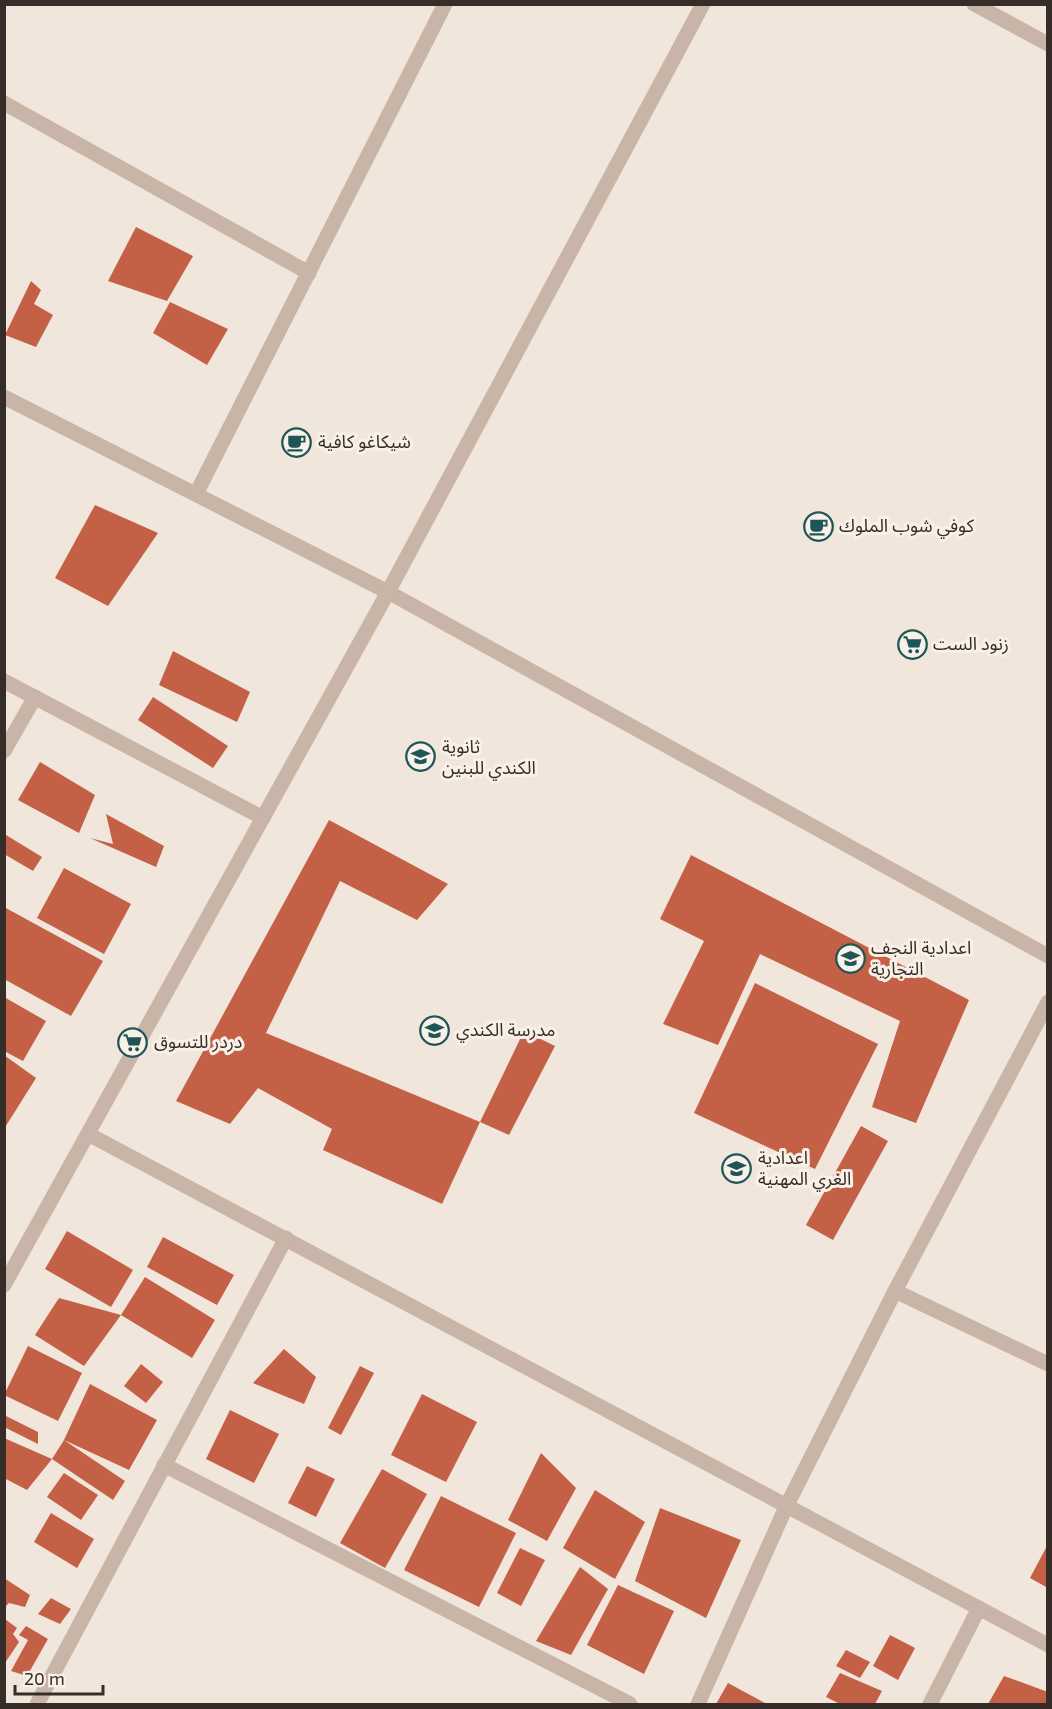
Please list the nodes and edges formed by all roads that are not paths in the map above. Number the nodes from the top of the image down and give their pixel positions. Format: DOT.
graph roads {
  1 [pos="445,4"];
  2 [pos="703,4"];
  3 [pos="974,4"];
  4 [pos="1047,44"];
  5 [pos="4,103"];
  6 [pos="309,273"];
  7 [pos="4,397"];
  8 [pos="196,494"];
  9 [pos="388,592"];
  10 [pos="4,681"];
  11 [pos="35,697"];
  12 [pos="4,751"];
  13 [pos="263,818"];
  14 [pos="1047,956"];
  15 [pos="1047,1002"];
  16 [pos="88,1134"];
  17 [pos="286,1238"];
  18 [pos="4,1285"];
  19 [pos="895,1291"];
  20 [pos="1047,1364"];
  21 [pos="164,1465"];
  22 [pos="786,1507"];
  23 [pos="979,1608"];
  24 [pos="1047,1645"];
  25 [pos="37,1704"];
  26 [pos="630,1704"];
  27 [pos="698,1704"];
  28 [pos="930,1704"];
  1 -- 6 [label="street"];
  2 -- 9 [label="street"];
  3 -- 4 [label="street"];
  5 -- 6 [label="street"];
  6 -- 8 [label="street"];
  7 -- 8 [label="street"];
  8 -- 9 [label="street"];
  9 -- 13 [label="street"];
  9 -- 14 [label="street"];
  10 -- 11 [label="street"];
  11 -- 12 [label="street"];
  11 -- 13 [label="street"];
  13 -- 16 [label="street"];
  15 -- 19 [label="street"];
  16 -- 17 [label="street"];
  16 -- 18 [label="street"];
  17 -- 21 [label="street"];
  17 -- 22 [label="street"];
  19 -- 20 [label="street"];
  19 -- 22 [label="street"];
  21 -- 25 [label="street"];
  21 -- 26 [label="street"];
  22 -- 23 [label="street"];
  22 -- 27 [label="street"];
  23 -- 24 [label="street"];
  23 -- 28 [label="street"];
}
